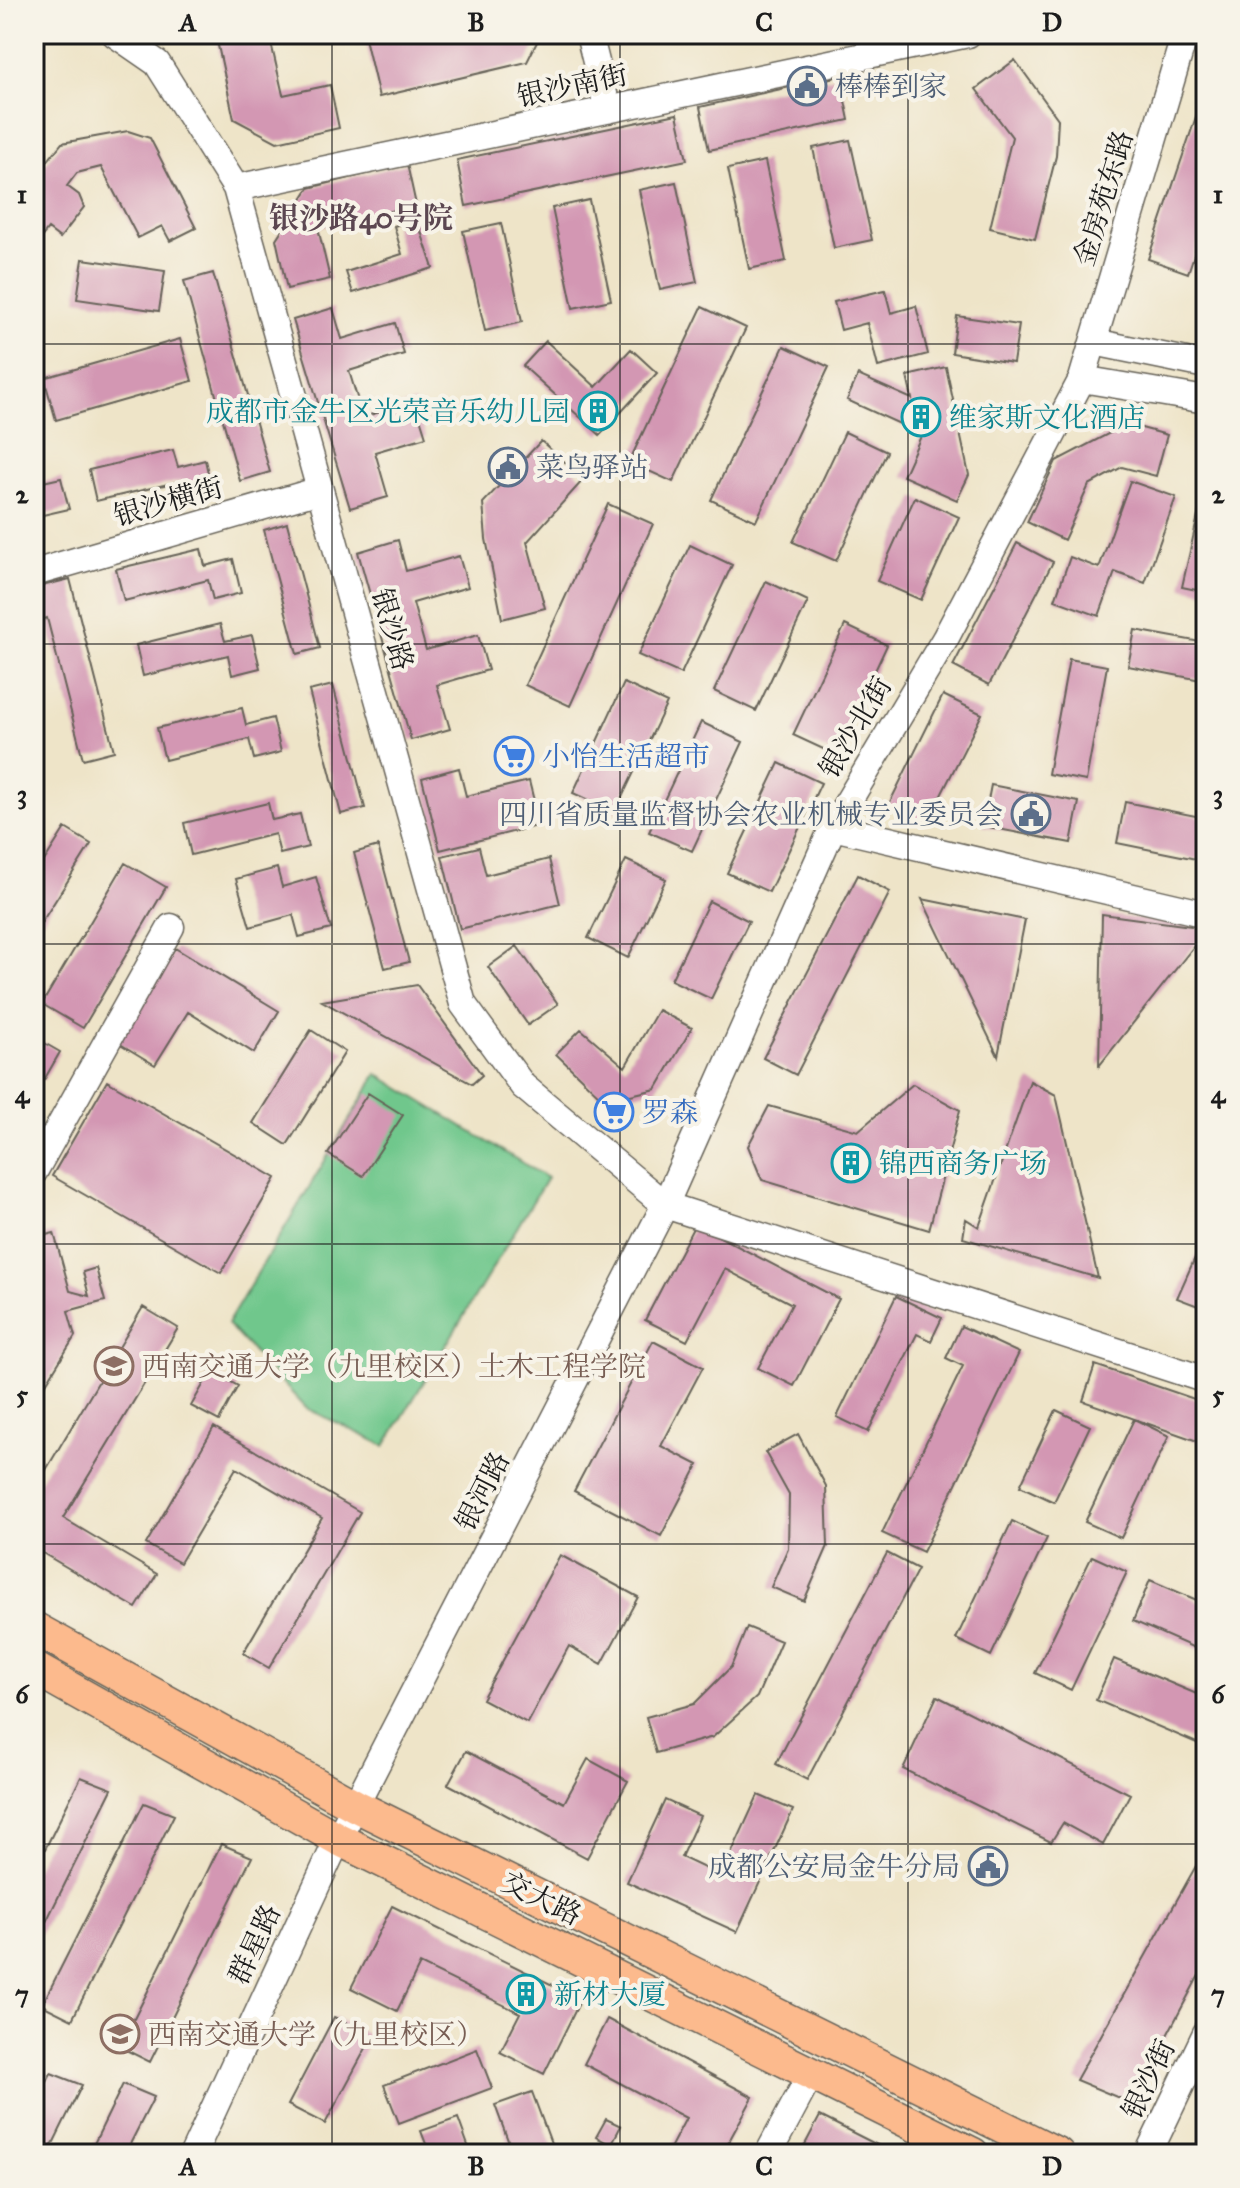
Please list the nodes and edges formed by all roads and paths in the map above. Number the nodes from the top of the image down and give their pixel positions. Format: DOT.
graph roads {
  1 [pos="115,34"];
  2 [pos="589,34"];
  3 [pos="968,34"];
  4 [pos="1185,34"];
  5 [pos="608,110"];
  6 [pos="236,188"];
  7 [pos="1094,342"];
  8 [pos="1206,365"];
  9 [pos="1082,379"];
  10 [pos="1206,400"];
  11 [pos="320,490"];
  12 [pos="34,573"];
  13 [pos="833,827"];
  14 [pos="1206,914"];
  15 [pos="171,927"];
  16 [pos="34,1172"];
  17 [pos="665,1205"];
  18 [pos="1206,1380"];
  19 [pos="34,1628"];
  20 [pos="34,1668"];
  21 [pos="356,1806"];
  22 [pos="338,1839"];
  23 [pos="1206,2033"];
  24 [pos="811,2074"];
  25 [pos="193,2154"];
  26 [pos="768,2154"];
  27 [pos="973,2154"];
  28 [pos="1058,2154"];
  29 [pos="1148,2154"];
  1 -- 6 [label="street, 银沙路"];
  2 -- 5 [label="street"];
  3 -- 5 [label="street, 银沙南街"];
  4 -- 7 [label="street, 金房苑东路"];
  5 -- 6 [label="street, 银沙南街"];
  6 -- 11 [label="street, 银沙路"];
  7 -- 8 [label="street"];
  7 -- 9 [label="street, 金房苑东路"];
  9 -- 10 [label="street"];
  9 -- 13 [label="street, 银沙北街"];
  11 -- 12 [label="street, 银沙横街"];
  11 -- 17 [label="street, 银沙路"];
  13 -- 14 [label="street"];
  13 -- 17 [label="street, 银沙北街"];
  15 -- 16 [label="street"];
  17 -- 18 [label="street"];
  17 -- 21 [label="street, 银河路"];
  19 -- 21 [label="main road, 交大路"];
  20 -- 22 [label="main road, 交大路"];
  21 -- 22 [label="street, 群星路"];
  21 -- 28 [label="main road, 交大路"];
  22 -- 24 [label="main road, 交大路"];
  22 -- 25 [label="street, 群星路"];
  23 -- 29 [label="street, 银沙街"];
  24 -- 26 [label="street"];
  24 -- 27 [label="main road, 交大路"];
}
